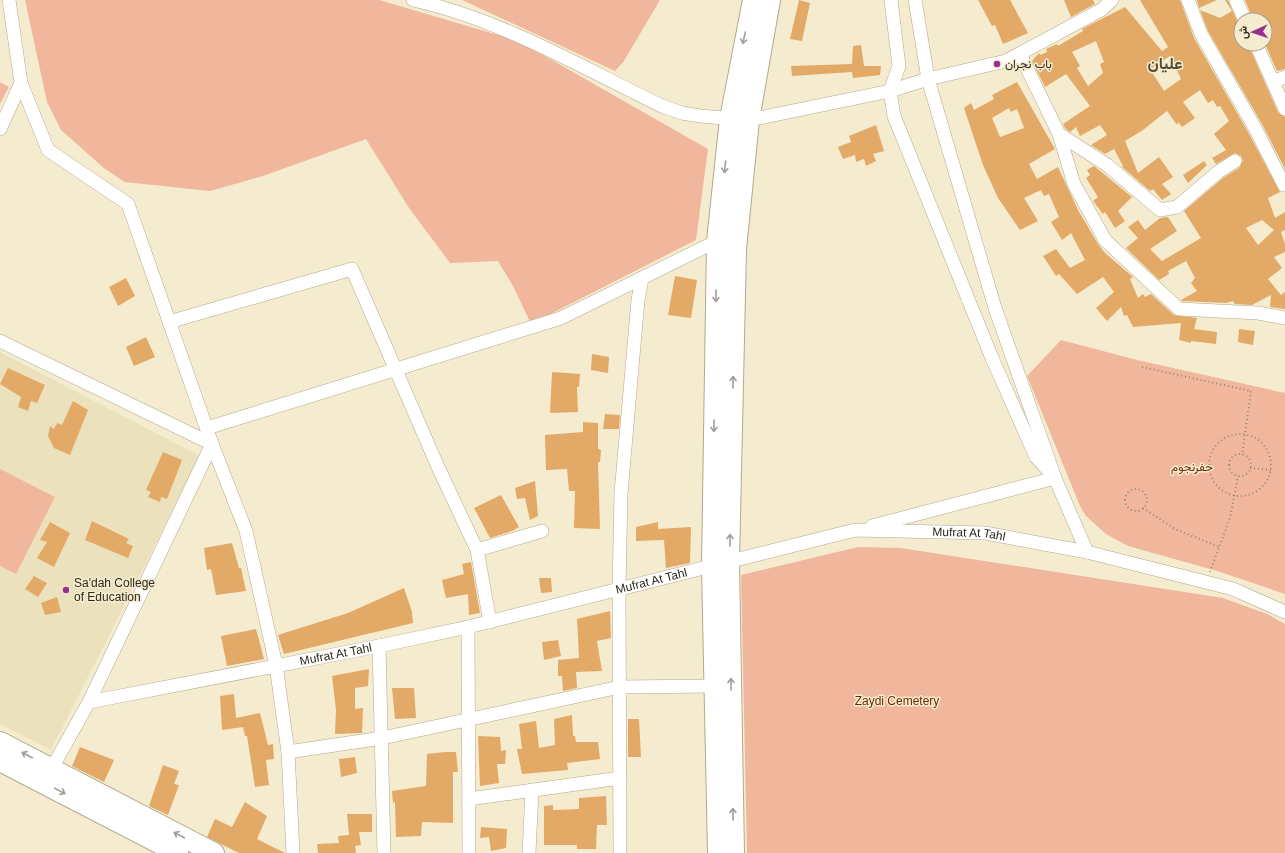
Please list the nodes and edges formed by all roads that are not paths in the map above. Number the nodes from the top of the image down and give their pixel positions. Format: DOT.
graph roads {
  1 [pos="9,0"];
  2 [pos="413,0"];
  3 [pos="752,0"];
  4 [pos="770,0"];
  5 [pos="891,0"];
  6 [pos="915,0"];
  7 [pos="1112,0"];
  8 [pos="1188,0"];
  9 [pos="1236,0"];
  10 [pos="1241,12"];
  11 [pos="1261,52"];
  12 [pos="1020,54"];
  13 [pos="928,79"];
  14 [pos="1279,79"];
  15 [pos="21,82"];
  16 [pos="890,91"];
  17 [pos="1285,109"];
  18 [pos="739,120"];
  19 [pos="0,129"];
  20 [pos="1059,134"];
  21 [pos="1234,161"];
  22 [pos="1284,185"];
  23 [pos="717,241"];
  24 [pos="642,278"];
  25 [pos="1285,318"];
  26 [pos="169,322"];
  27 [pos="0,341"];
  28 [pos="395,370"];
  29 [pos="207,428"];
  30 [pos="212,444"];
  31 [pos="1055,478"];
  32 [pos="855,530"];
  33 [pos="542,531"];
  34 [pos="477,550"];
  35 [pos="1087,552"];
  36 [pos="720,565"];
  37 [pos="619,588"];
  38 [pos="1285,612"];
  39 [pos="490,622"];
  40 [pos="468,626"];
  41 [pos="379,646"];
  42 [pos="276,665"];
  43 [pos="714,686"];
  44 [pos="620,687"];
  45 [pos="88,702"];
  46 [pos="468,719"];
  47 [pos="382,738"];
  48 [pos="0,742"];
  49 [pos="288,752"];
  50 [pos="0,761"];
  51 [pos="52,768"];
  52 [pos="620,778"];
  53 [pos="532,790"];
  54 [pos="469,799"];
  55 [pos="178,853"];
  56 [pos="214,853"];
  57 [pos="293,853"];
  58 [pos="384,853"];
  59 [pos="468,853"];
  60 [pos="529,853"];
  61 [pos="620,853"];
  62 [pos="718,853"];
  63 [pos="734,853"];
  1 -- 15 [label="street"];
  2 -- 18 [label="street"];
  3 -- 18 [label="main road, one-way"];
  4 -- 18 [label="main road"];
  5 -- 16 [label="street"];
  6 -- 13 [label="street"];
  7 -- 12 [label="street"];
  8 -- 22 [label="street"];
  9 -- 10 [label="street"];
  11 -- 14 [label="street"];
  12 -- 13 [label="street"];
  12 -- 20 [label="street"];
  13 -- 16 [label="street"];
  13 -- 31 [label="street"];
  14 -- 17 [label="street"];
  15 -- 19 [label="street"];
  15 -- 26 [label="street"];
  16 -- 18 [label="street"];
  16 -- 31 [label="street"];
  18 -- 23 [label="main road, one-way"];
  36 -- 18 [label="main road, one-way"];
  20 -- 21 [label="street"];
  20 -- 25 [label="street"];
  23 -- 24 [label="street"];
  23 -- 36 [label="main road, one-way"];
  24 -- 28 [label="street"];
  24 -- 37 [label="street"];
  26 -- 28 [label="street"];
  26 -- 29 [label="street"];
  27 -- 30 [label="street"];
  28 -- 29 [label="street"];
  28 -- 34 [label="street"];
  29 -- 30 [label="street"];
  30 -- 42 [label="street"];
  30 -- 45 [label="street"];
  31 -- 32 [label="street"];
  31 -- 35 [label="street"];
  32 -- 35 [label="street, Mufrat At Tahl"];
  32 -- 36 [label="street, Mufrat At Tahl"];
  33 -- 34 [label="street"];
  34 -- 39 [label="street"];
  35 -- 38 [label="street, Mufrat At Tahl"];
  36 -- 37 [label="street, Mufrat At Tahl"];
  36 -- 43 [label="main road"];
  63 -- 36 [label="main road, one-way"];
  37 -- 39 [label="street, Mufrat At Tahl"];
  37 -- 44 [label="street"];
  39 -- 40 [label="street, Mufrat At Tahl"];
  40 -- 41 [label="street, Mufrat At Tahl"];
  40 -- 46 [label="street"];
  41 -- 42 [label="street, Mufrat At Tahl"];
  41 -- 47 [label="street"];
  42 -- 45 [label="street, Mufrat At Tahl"];
  42 -- 49 [label="street"];
  43 -- 44 [label="street"];
  43 -- 62 [label="main road"];
  44 -- 46 [label="street"];
  44 -- 52 [label="street"];
  45 -- 51 [label="street"];
  46 -- 47 [label="street"];
  46 -- 54 [label="street"];
  47 -- 49 [label="street"];
  47 -- 58 [label="street"];
  51 -- 48 [label="main road, one-way"];
  49 -- 57 [label="street"];
  50 -- 55 [label="main road, one-way"];
  56 -- 51 [label="main road, one-way"];
  52 -- 53 [label="street"];
  52 -- 61 [label="street"];
  53 -- 54 [label="street"];
  53 -- 60 [label="street"];
  54 -- 59 [label="street"];
}
